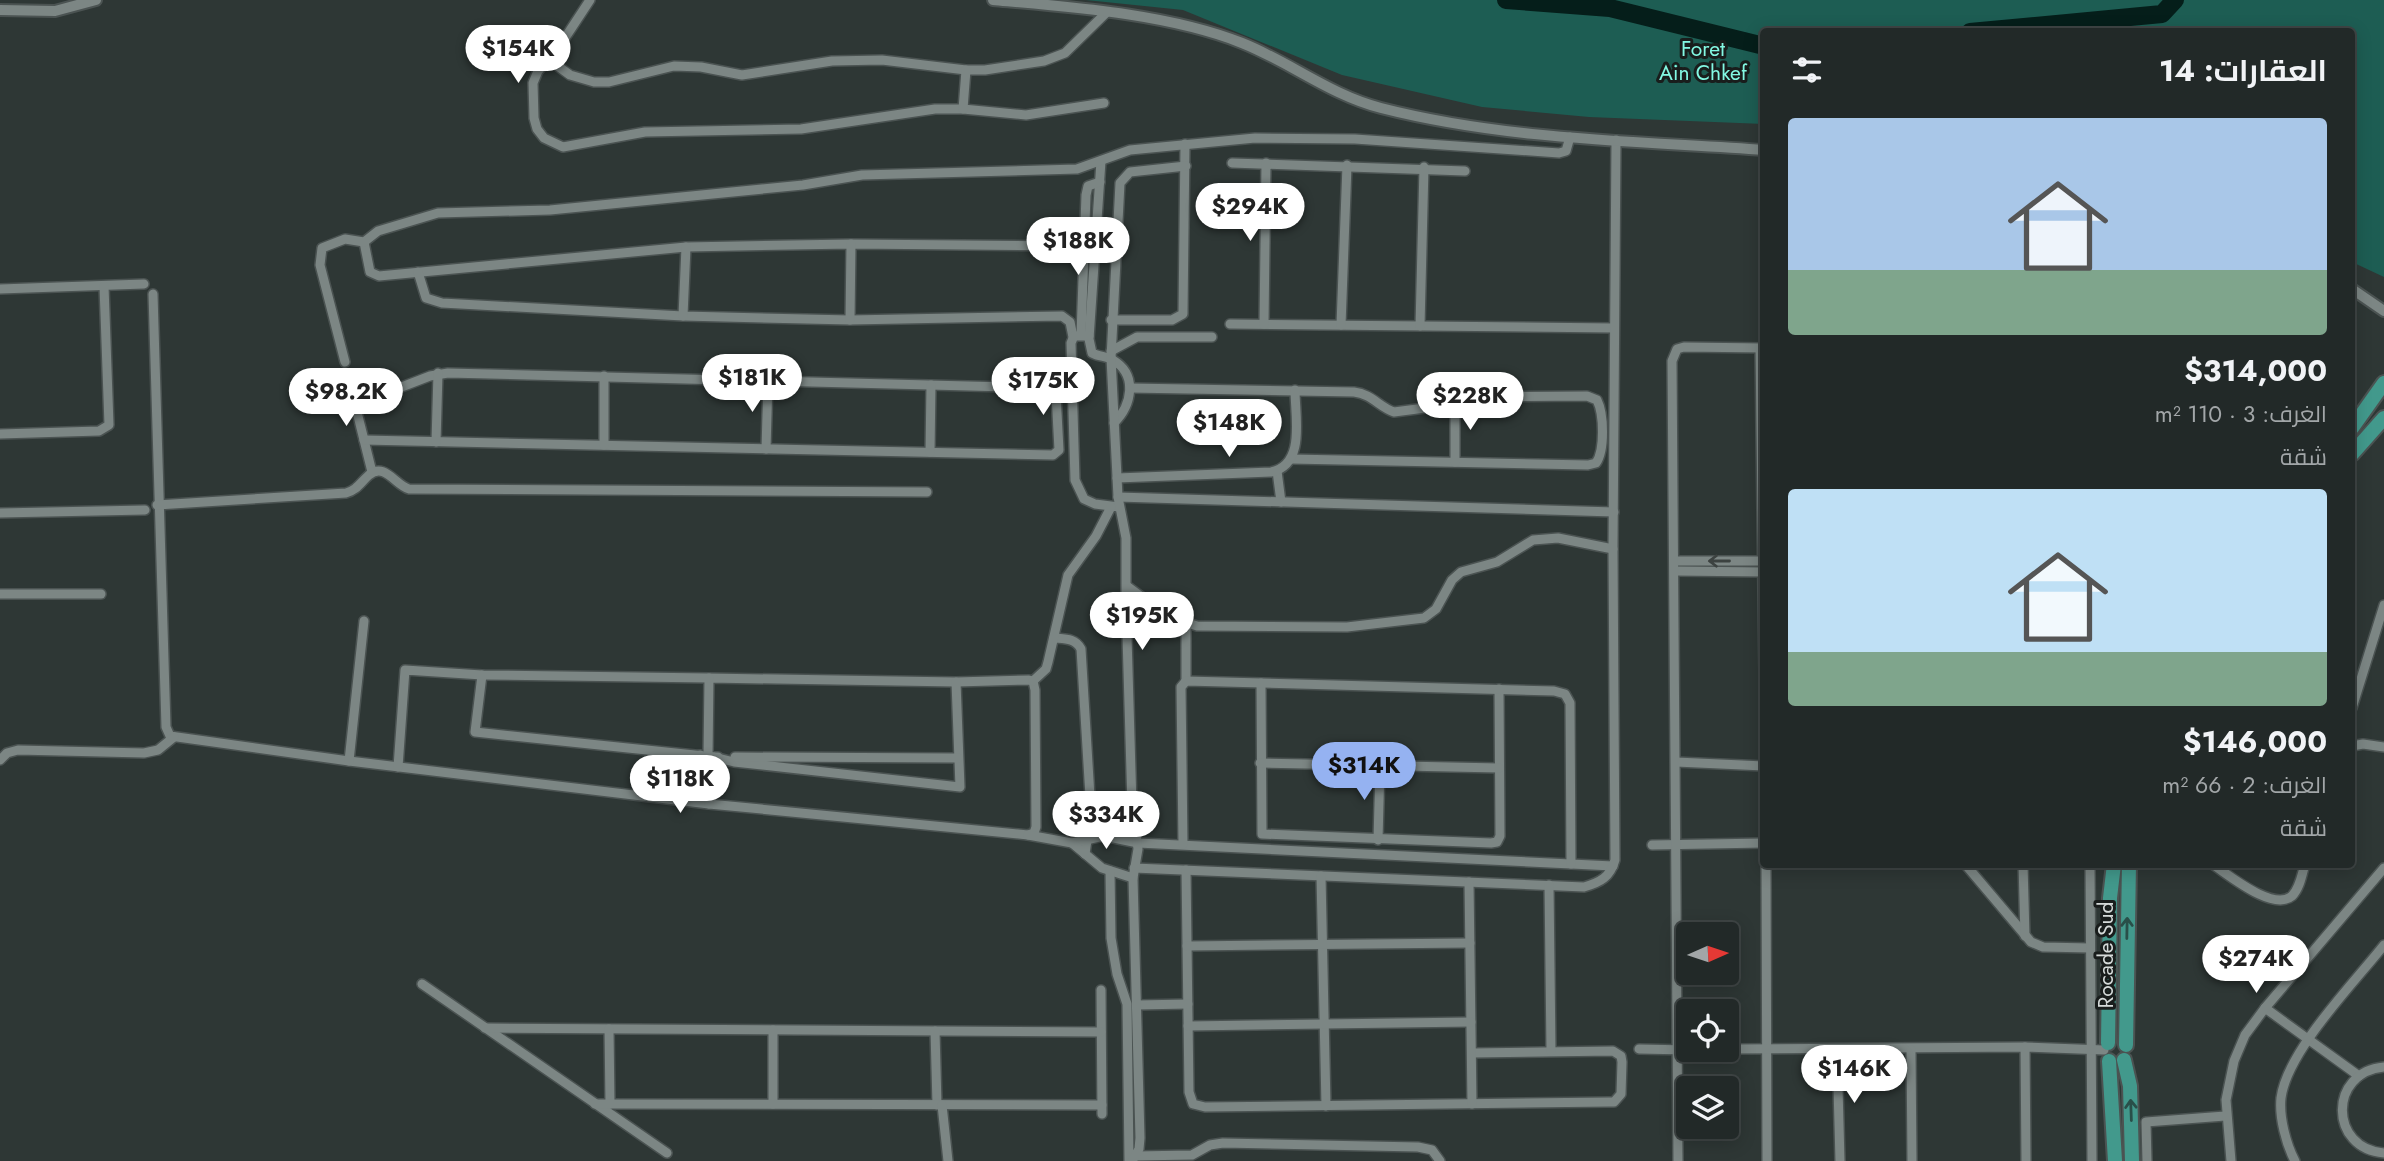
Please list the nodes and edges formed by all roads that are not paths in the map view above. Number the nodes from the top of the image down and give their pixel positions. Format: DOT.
graph roads {
  1 [pos="96,0"];
  2 [pos="590,0"];
  3 [pos="993,0"];
  4 [pos="0,10"];
  5 [pos="1106,13"];
  6 [pos="548,59"];
  7 [pos="966,71"];
  8 [pos="1104,103"];
  9 [pos="963,109"];
  10 [pos="1570,137"];
  11 [pos="1616,140"];
  12 [pos="1185,144"];
  13 [pos="1760,150"];
  14 [pos="1101,161"];
  15 [pos="1232,163"];
  16 [pos="1266,163"];
  17 [pos="1347,165"];
  18 [pos="1185,166"];
  19 [pos="1424,167"];
  20 [pos="1465,171"];
  21 [pos="1100,182"];
  22 [pos="1085,235"];
  23 [pos="363,242"];
  24 [pos="850,244"];
  25 [pos="1061,246"];
  26 [pos="686,247"];
  27 [pos="1084,259"];
  28 [pos="418,272"];
  29 [pos="144,285"];
  30 [pos="104,286"];
  31 [pos="0,289"];
  32 [pos="2355,290"];
  33 [pos="153,293"];
  34 [pos="2378,301"];
  35 [pos="2384,311"];
  36 [pos="683,316"];
  37 [pos="850,320"];
  38 [pos="1111,320"];
  39 [pos="1230,324"];
  40 [pos="1264,324"];
  41 [pos="1341,325"];
  42 [pos="1420,326"];
  43 [pos="1614,328"];
  44 [pos="1081,336"];
  45 [pos="1212,337"];
  46 [pos="1760,348"];
  47 [pos="1111,354"];
  48 [pos="345,362"];
  49 [pos="438,373"];
  50 [pos="348,376"];
  51 [pos="604,376"];
  52 [pos="768,380"];
  53 [pos="2384,383"];
  54 [pos="931,385"];
  55 [pos="1130,388"];
  56 [pos="1295,390"];
  57 [pos="1455,402"];
  58 [pos="355,405"];
  59 [pos="2384,418"];
  60 [pos="1073,419"];
  61 [pos="1058,420"];
  62 [pos="1114,423"];
  63 [pos="2355,424"];
  64 [pos="1601,433"];
  65 [pos="1615,433"];
  66 [pos="0,434"];
  67 [pos="364,440"];
  68 [pos="436,442"];
  69 [pos="604,445"];
  70 [pos="766,449"];
  71 [pos="2355,451"];
  72 [pos="930,452"];
  73 [pos="1292,459"];
  74 [pos="1455,462"];
  75 [pos="1277,471"];
  76 [pos="372,472"];
  77 [pos="1117,478"];
  78 [pos="927,492"];
  79 [pos="1281,502"];
  80 [pos="1116,504"];
  81 [pos="157,505"];
  82 [pos="145,510"];
  83 [pos="1614,512"];
  84 [pos="0,513"];
  85 [pos="1613,549"];
  86 [pos="1675,561"];
  87 [pos="1760,561"];
  88 [pos="1675,571"];
  89 [pos="1760,572"];
  90 [pos="1127,586"];
  91 [pos="0,594"];
  92 [pos="101,594"];
  93 [pos="2384,605"];
  94 [pos="364,621"];
  95 [pos="1186,623"];
  96 [pos="1054,638"];
  97 [pos="482,675"];
  98 [pos="709,678"];
  99 [pos="1032,681"];
  100 [pos="1186,681"];
  101 [pos="956,682"];
  102 [pos="1261,683"];
  103 [pos="1499,689"];
  104 [pos="2355,698"];
  105 [pos="173,737"];
  106 [pos="2355,745"];
  107 [pos="2384,747"];
  108 [pos="707,756"];
  109 [pos="957,758"];
  110 [pos="0,760"];
  111 [pos="349,761"];
  112 [pos="1676,762"];
  113 [pos="1260,763"];
  114 [pos="1380,766"];
  115 [pos="1760,766"];
  116 [pos="398,767"];
  117 [pos="1499,768"];
  118 [pos="695,802"];
  119 [pos="709,804"];
  120 [pos="1028,835"];
  121 [pos="1089,837"];
  122 [pos="1378,840"];
  123 [pos="1072,843"];
  124 [pos="1138,843"];
  125 [pos="1760,844"];
  126 [pos="1183,845"];
  127 [pos="1652,845"];
  128 [pos="1675,845"];
  129 [pos="1085,854"];
  130 [pos="1571,864"];
  131 [pos="1613,866"];
  132 [pos="1766,868"];
  133 [pos="1968,868"];
  134 [pos="2023,868"];
  135 [pos="2090,868"];
  136 [pos="2114,868"];
  137 [pos="2129,868"];
  138 [pos="2218,868"];
  139 [pos="2304,868"];
  140 [pos="2384,868"];
  141 [pos="1186,870"];
  142 [pos="1110,871"];
  143 [pos="1134,873"];
  144 [pos="1321,876"];
  145 [pos="1469,882"];
  146 [pos="1549,885"];
  147 [pos="2025,936"];
  148 [pos="1470,943"];
  149 [pos="1323,944"];
  150 [pos="2384,945"];
  151 [pos="1187,946"];
  152 [pos="2090,948"];
  153 [pos="422,984"];
  154 [pos="1101,990"];
  155 [pos="1682,999"];
  156 [pos="1188,1004"];
  157 [pos="1137,1005"];
  158 [pos="2265,1008"];
  159 [pos="1471,1022"];
  160 [pos="1325,1024"];
  161 [pos="1188,1026"];
  162 [pos="485,1028"];
  163 [pos="610,1029"];
  164 [pos="773,1030"];
  165 [pos="935,1031"];
  166 [pos="1101,1032"];
  167 [pos="2308,1040"];
  168 [pos="2126,1045"];
  169 [pos="2025,1047"];
  170 [pos="1639,1049"];
  171 [pos="1739,1049"];
  172 [pos="1767,1049"];
  173 [pos="1676,1050"];
  174 [pos="1838,1050"];
  175 [pos="1911,1050"];
  176 [pos="2103,1050"];
  177 [pos="1551,1051"];
  178 [pos="1472,1052"];
  179 [pos="2124,1060"];
  180 [pos="1683,1062"];
  181 [pos="2384,1067"];
  182 [pos="2359,1076"];
  183 [pos="595,1104"];
  184 [pos="610,1104"];
  185 [pos="774,1104"];
  186 [pos="1472,1104"];
  187 [pos="940,1105"];
  188 [pos="1326,1106"];
  189 [pos="2225,1116"];
  190 [pos="667,1153"];
  191 [pos="2384,1153"];
  192 [pos="1132,1159"];
  193 [pos="948,1161"];
  194 [pos="1440,1161"];
  195 [pos="1678,1161"];
  196 [pos="1767,1161"];
  197 [pos="1840,1161"];
  198 [pos="1912,1161"];
  199 [pos="2026,1161"];
  200 [pos="2092,1161"];
  201 [pos="2115,1161"];
  202 [pos="2132,1161"];
  203 [pos="2147,1161"];
  204 [pos="2231,1161"];
  205 [pos="2295,1161"];
  1 -- 4 [label="street"];
  2 -- 6 [label="street"];
  3 -- 5 [label="street"];
  5 -- 7 [label="street"];
  5 -- 10 [label="street"];
  6 -- 7 [label="street"];
  6 -- 9 [label="street"];
  7 -- 9 [label="street"];
  8 -- 9 [label="street"];
  10 -- 11 [label="street"];
  10 -- 12 [label="street"];
  11 -- 13 [label="street"];
  11 -- 43 [label="street"];
  12 -- 14 [label="street"];
  12 -- 18 [label="street"];
  14 -- 21 [label="street"];
  14 -- 23 [label="street"];
  15 -- 16 [label="street"];
  16 -- 17 [label="street"];
  16 -- 40 [label="street"];
  17 -- 19 [label="street"];
  17 -- 41 [label="street"];
  18 -- 38 [label="street"];
  18 -- 38 [label="street"];
  19 -- 20 [label="street"];
  19 -- 42 [label="street"];
  21 -- 22 [label="street"];
  21 -- 44 [label="street"];
  22 -- 25 [label="street"];
  22 -- 27 [label="street"];
  23 -- 28 [label="street"];
  23 -- 48 [label="street"];
  24 -- 25 [label="street"];
  24 -- 26 [label="street"];
  24 -- 37 [label="street"];
  25 -- 27 [label="street"];
  26 -- 28 [label="street"];
  26 -- 36 [label="street"];
  27 -- 44 [label="street"];
  28 -- 36 [label="street"];
  29 -- 30 [label="street"];
  30 -- 31 [label="street"];
  30 -- 66 [label="street"];
  32 -- 34 [label="street"];
  33 -- 81 [label="street"];
  34 -- 35 [label="street"];
  36 -- 37 [label="street"];
  37 -- 44 [label="street"];
  38 -- 47 [label="street"];
  39 -- 40 [label="street"];
  40 -- 41 [label="street"];
  41 -- 42 [label="street"];
  42 -- 43 [label="street"];
  43 -- 65 [label="street"];
  44 -- 47 [label="street"];
  44 -- 60 [label="street"];
  45 -- 47 [label="street"];
  46 -- 86 [label="street"];
  47 -- 55 [label="street"];
  47 -- 62 [label="street"];
  49 -- 51 [label="street"];
  49 -- 58 [label="street"];
  49 -- 68 [label="street"];
  50 -- 58 [label="street"];
  51 -- 52 [label="street"];
  51 -- 69 [label="street"];
  52 -- 54 [label="street"];
  52 -- 70 [label="street"];
  53 -- 63 [label="highway"];
  54 -- 61 [label="street"];
  54 -- 72 [label="street"];
  55 -- 56 [label="street"];
  55 -- 62 [label="street"];
  56 -- 57 [label="street"];
  56 -- 73 [label="street"];
  57 -- 64 [label="street"];
  57 -- 74 [label="street"];
  58 -- 67 [label="street"];
  59 -- 71 [label="highway"];
  60 -- 61 [label="street"];
  60 -- 80 [label="street"];
  61 -- 72 [label="street"];
  62 -- 77 [label="street"];
  64 -- 65 [label="street"];
  64 -- 74 [label="street"];
  65 -- 83 [label="street"];
  67 -- 68 [label="street"];
  67 -- 76 [label="street"];
  68 -- 69 [label="street"];
  69 -- 70 [label="street"];
  70 -- 72 [label="street"];
  73 -- 74 [label="street"];
  73 -- 75 [label="street"];
  75 -- 77 [label="street"];
  75 -- 79 [label="street"];
  76 -- 78 [label="street"];
  76 -- 81 [label="street"];
  77 -- 80 [label="street"];
  79 -- 80 [label="street"];
  79 -- 83 [label="street"];
  80 -- 90 [label="street"];
  80 -- 96 [label="street"];
  81 -- 105 [label="street"];
  82 -- 84 [label="street"];
  83 -- 85 [label="street"];
  85 -- 95 [label="street"];
  85 -- 131 [label="street"];
  87 -- 86 [label="street, one-way"];
  86 -- 88 [label="street"];
  88 -- 89 [label="street"];
  88 -- 112 [label="street"];
  90 -- 95 [label="street"];
  90 -- 124 [label="street"];
  91 -- 92 [label="street"];
  93 -- 104 [label="street"];
  94 -- 111 [label="street"];
  95 -- 100 [label="street"];
  96 -- 99 [label="street"];
  96 -- 121 [label="street"];
  97 -- 98 [label="street"];
  97 -- 108 [label="street"];
  97 -- 116 [label="street"];
  98 -- 101 [label="street"];
  98 -- 108 [label="street"];
  99 -- 101 [label="street"];
  99 -- 120 [label="street"];
  100 -- 102 [label="street"];
  100 -- 126 [label="street"];
  101 -- 109 [label="street"];
  102 -- 103 [label="street"];
  102 -- 113 [label="street"];
  103 -- 117 [label="street"];
  103 -- 130 [label="street"];
  105 -- 110 [label="street"];
  105 -- 111 [label="street"];
  106 -- 107 [label="street"];
  108 -- 109 [label="street"];
  108 -- 109 [label="street"];
  108 -- 118 [label="street"];
  108 -- 119 [label="street"];
  111 -- 116 [label="street"];
  112 -- 115 [label="street"];
  112 -- 128 [label="street"];
  113 -- 114 [label="street"];
  113 -- 122 [label="street"];
  114 -- 117 [label="street"];
  114 -- 122 [label="street"];
  116 -- 118 [label="street"];
  117 -- 122 [label="street"];
  118 -- 119 [label="street"];
  119 -- 120 [label="street"];
  120 -- 123 [label="street"];
  121 -- 123 [label="street"];
  121 -- 124 [label="street"];
  121 -- 129 [label="street"];
  123 -- 129 [label="street"];
  124 -- 126 [label="street"];
  124 -- 143 [label="street"];
  125 -- 128 [label="street"];
  126 -- 130 [label="street"];
  127 -- 128 [label="street"];
  128 -- 155 [label="street"];
  129 -- 142 [label="street"];
  130 -- 131 [label="street"];
  131 -- 146 [label="street"];
  132 -- 172 [label="street"];
  133 -- 147 [label="street"];
  134 -- 147 [label="street"];
  135 -- 152 [label="street"];
  136 -- 176 [label="highway, Rocade Sud"];
  168 -- 137 [label="highway, Rocade Sud, one-way"];
  138 -- 139 [label="street"];
  140 -- 158 [label="street"];
  141 -- 143 [label="street"];
  141 -- 144 [label="street"];
  141 -- 151 [label="street"];
  142 -- 143 [label="street"];
  142 -- 192 [label="street"];
  143 -- 157 [label="street"];
  144 -- 145 [label="street"];
  144 -- 149 [label="street"];
  145 -- 146 [label="street"];
  145 -- 148 [label="street"];
  146 -- 177 [label="street"];
  147 -- 152 [label="street"];
  148 -- 149 [label="street"];
  148 -- 159 [label="street"];
  149 -- 151 [label="street"];
  149 -- 160 [label="street"];
  150 -- 167 [label="street"];
  151 -- 156 [label="street"];
  152 -- 176 [label="street"];
  153 -- 162 [label="street"];
  154 -- 166 [label="street"];
  156 -- 157 [label="street"];
  156 -- 161 [label="street"];
  157 -- 192 [label="street"];
  158 -- 167 [label="street"];
  158 -- 189 [label="street"];
  159 -- 160 [label="street"];
  159 -- 178 [label="street"];
  160 -- 161 [label="street"];
  160 -- 188 [label="street"];
  161 -- 188 [label="street"];
  162 -- 163 [label="street"];
  162 -- 183 [label="street"];
  163 -- 164 [label="street"];
  163 -- 184 [label="street"];
  164 -- 165 [label="street"];
  164 -- 185 [label="street"];
  165 -- 166 [label="street"];
  165 -- 187 [label="street"];
  166 -- 187 [label="street"];
  167 -- 182 [label="street"];
  167 -- 205 [label="street"];
  168 -- 176 [label="highway, Rocade Sud"];
  168 -- 179 [label="highway, Rocade Sud"];
  169 -- 175 [label="street"];
  169 -- 176 [label="street"];
  169 -- 199 [label="street"];
  170 -- 173 [label="street"];
  171 -- 172 [label="street"];
  172 -- 174 [label="street"];
  172 -- 196 [label="street"];
  174 -- 175 [label="street"];
  174 -- 197 [label="street"];
  175 -- 198 [label="street"];
  176 -- 179 [label="highway"];
  176 -- 200 [label="street"];
  176 -- 201 [label="highway, Rocade Sud"];
  177 -- 178 [label="street"];
  177 -- 186 [label="street"];
  178 -- 186 [label="street"];
  202 -- 179 [label="highway, Rocade Sud, one-way"];
  180 -- 195 [label="street"];
  181 -- 182 [label="street"];
  182 -- 191 [label="street"];
  183 -- 184 [label="street"];
  183 -- 190 [label="street"];
  184 -- 185 [label="street"];
  185 -- 187 [label="street"];
  186 -- 188 [label="street"];
  187 -- 193 [label="street"];
  189 -- 203 [label="street"];
  189 -- 204 [label="street"];
  192 -- 194 [label="street"];
}
